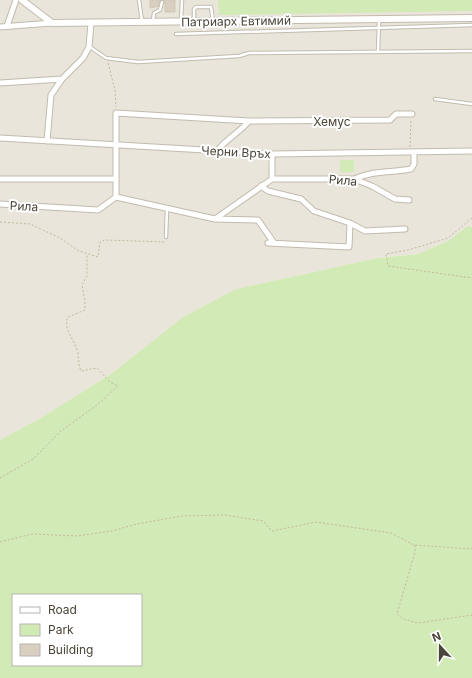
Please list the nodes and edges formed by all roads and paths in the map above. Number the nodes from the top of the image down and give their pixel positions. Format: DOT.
graph roads {
  1 [pos="16,0"];
  2 [pos="22,0"];
  3 [pos="138,0"];
  4 [pos="182,0"];
  5 [pos="162,2"];
  6 [pos="472,18"];
  7 [pos="379,19"];
  8 [pos="213,21"];
  9 [pos="142,22"];
  10 [pos="154,22"];
  11 [pos="182,22"];
  12 [pos="194,22"];
  13 [pos="52,23"];
  14 [pos="91,23"];
  15 [pos="472,25"];
  16 [pos="6,26"];
  17 [pos="0,27"];
  18 [pos="379,28"];
  19 [pos="176,34"];
  20 [pos="89,47"];
  21 [pos="472,51"];
  22 [pos="378,52"];
  23 [pos="106,58"];
  24 [pos="62,79"];
  25 [pos="0,83"];
  26 [pos="435,99"];
  27 [pos="472,104"];
  28 [pos="116,114"];
  29 [pos="411,114"];
  30 [pos="249,121"];
  31 [pos="0,138"];
  32 [pos="47,141"];
  33 [pos="116,146"];
  34 [pos="217,151"];
  35 [pos="472,151"];
  36 [pos="412,152"];
  37 [pos="272,154"];
  38 [pos="0,179"];
  39 [pos="115,179"];
  40 [pos="272,179"];
  41 [pos="354,179"];
  42 [pos="261,186"];
  43 [pos="116,197"];
  44 [pos="409,200"];
  45 [pos="0,204"];
  46 [pos="167,209"];
  47 [pos="472,218"];
  48 [pos="215,219"];
  49 [pos="0,222"];
  50 [pos="350,223"];
  51 [pos="405,229"];
  52 [pos="166,238"];
  53 [pos="87,254"];
  54 [pos="472,278"];
  55 [pos="0,478"];
  56 [pos="0,542"];
  57 [pos="414,545"];
  58 [pos="472,548"];
  59 [pos="472,615"];
  1 -- 16 [label="street"];
  2 -- 13 [label="street"];
  3 -- 9 [label="lane"];
  4 -- 11 [label="lane"];
  5 -- 10 [label="lane"];
  6 -- 7 [label="street, Патриарх Евтимий"];
  7 -- 8 [label="street, Патриарх Евтимий"];
  7 -- 18 [label="lane"];
  8 -- 12 [label="street, Патриарх Евтимий"];
  8 -- 12 [label="lane"];
  9 -- 10 [label="street, Патриарх Евтимий"];
  9 -- 14 [label="street, Патриарх Евтимий"];
  10 -- 11 [label="street, Патриарх Евтимий"];
  11 -- 12 [label="street, Патриарх Евтимий"];
  13 -- 14 [label="street, Патриарх Евтимий"];
  13 -- 16 [label="street, Патриарх Евтимий"];
  14 -- 20 [label="street"];
  15 -- 18 [label="lane"];
  16 -- 17 [label="street, Патриарх Евтимий"];
  18 -- 19 [label="lane"];
  18 -- 22 [label="lane"];
  20 -- 23 [label="lane"];
  20 -- 24 [label="street"];
  21 -- 22 [label="lane"];
  22 -- 23 [label="lane"];
  23 -- 28 [label="path"];
  24 -- 25 [label="street"];
  24 -- 32 [label="street"];
  26 -- 27 [label="lane"];
  28 -- 30 [label="street, Хемус"];
  28 -- 33 [label="street"];
  29 -- 30 [label="street, Хемус"];
  29 -- 36 [label="path"];
  30 -- 34 [label="street"];
  31 -- 32 [label="street, Черни Връх"];
  32 -- 33 [label="street, Черни Връх"];
  33 -- 34 [label="street, Черни Връх"];
  33 -- 39 [label="street"];
  34 -- 37 [label="street, Черни Връх"];
  35 -- 36 [label="street, Черни Връх"];
  36 -- 37 [label="street, Черни Връх"];
  36 -- 41 [label="street"];
  37 -- 40 [label="street"];
  38 -- 39 [label="street"];
  39 -- 43 [label="street"];
  40 -- 41 [label="street, Рила"];
  40 -- 42 [label="street"];
  41 -- 44 [label="street, Рила"];
  42 -- 48 [label="street"];
  42 -- 50 [label="street"];
  43 -- 45 [label="street, Рила"];
  43 -- 46 [label="street"];
  46 -- 48 [label="street"];
  46 -- 52 [label="lane"];
  47 -- 54 [label="path"];
  48 -- 50 [label="street"];
  49 -- 53 [label="path"];
  50 -- 51 [label="street"];
  52 -- 53 [label="path"];
  53 -- 55 [label="path"];
  56 -- 57 [label="path"];
  57 -- 58 [label="path"];
  57 -- 59 [label="path"];
}
